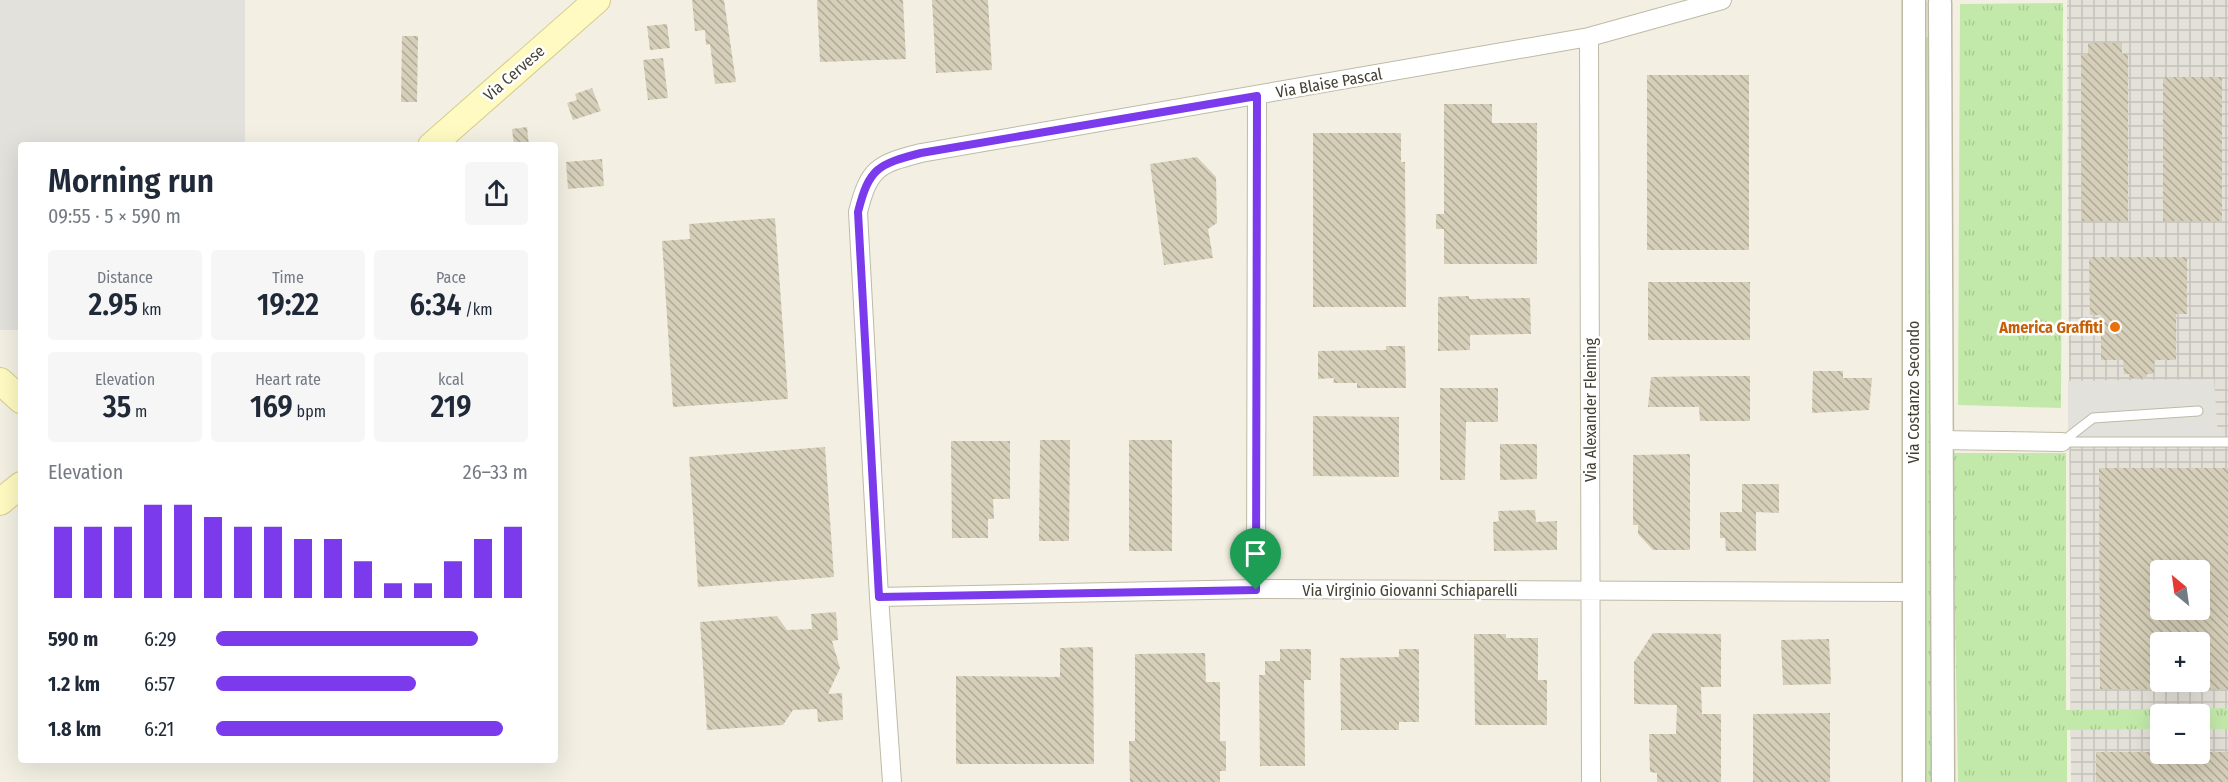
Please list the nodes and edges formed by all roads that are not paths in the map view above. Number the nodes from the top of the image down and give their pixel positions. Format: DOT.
graph roads {
  1 [pos="597,0"];
  2 [pos="1722,0"];
  3 [pos="1913,1"];
  4 [pos="1942,1"];
  5 [pos="1588,37"];
  6 [pos="1257,96"];
  7 [pos="436,142"];
  8 [pos="2198,411"];
  9 [pos="1940,440"];
  10 [pos="2062,442"];
  11 [pos="2228,442"];
  12 [pos="18,487"];
  13 [pos="0,502"];
  14 [pos="1256,590"];
  15 [pos="1590,591"];
  16 [pos="1912,592"];
  17 [pos="879,597"];
  18 [pos="892,782"];
  19 [pos="1591,782"];
  20 [pos="1914,782"];
  21 [pos="1943,782"];
  1 -- 7 [label="main road, Via Cervese"];
  2 -- 5 [label="street, Via Blaise Pascal"];
  3 -- 4 [label="street"];
  3 -- 16 [label="street, Via Costanzo Secondo"];
  4 -- 9 [label="street, Via Costanzo Secondo"];
  5 -- 6 [label="street, Via Blaise Pascal"];
  5 -- 15 [label="street, Via Alexander Fleming"];
  6 -- 14 [label="street"];
  6 -- 17 [label="street, Via Blaise Pascal"];
  8 -- 10 [label="lane"];
  9 -- 10 [label="street"];
  9 -- 21 [label="street, Via Costanzo Secondo"];
  10 -- 11 [label="lane"];
  12 -- 13 [label="main road"];
  14 -- 15 [label="street, Via Virginio Giovanni Schiaparelli"];
  14 -- 17 [label="street, Via Virginio Giovanni Schiaparelli"];
  15 -- 16 [label="street, Via Virginio Giovanni Schiaparelli"];
  15 -- 19 [label="street, Via Alexander Fleming"];
  16 -- 20 [label="street, Via Costanzo Secondo"];
  17 -- 18 [label="street"];
}
